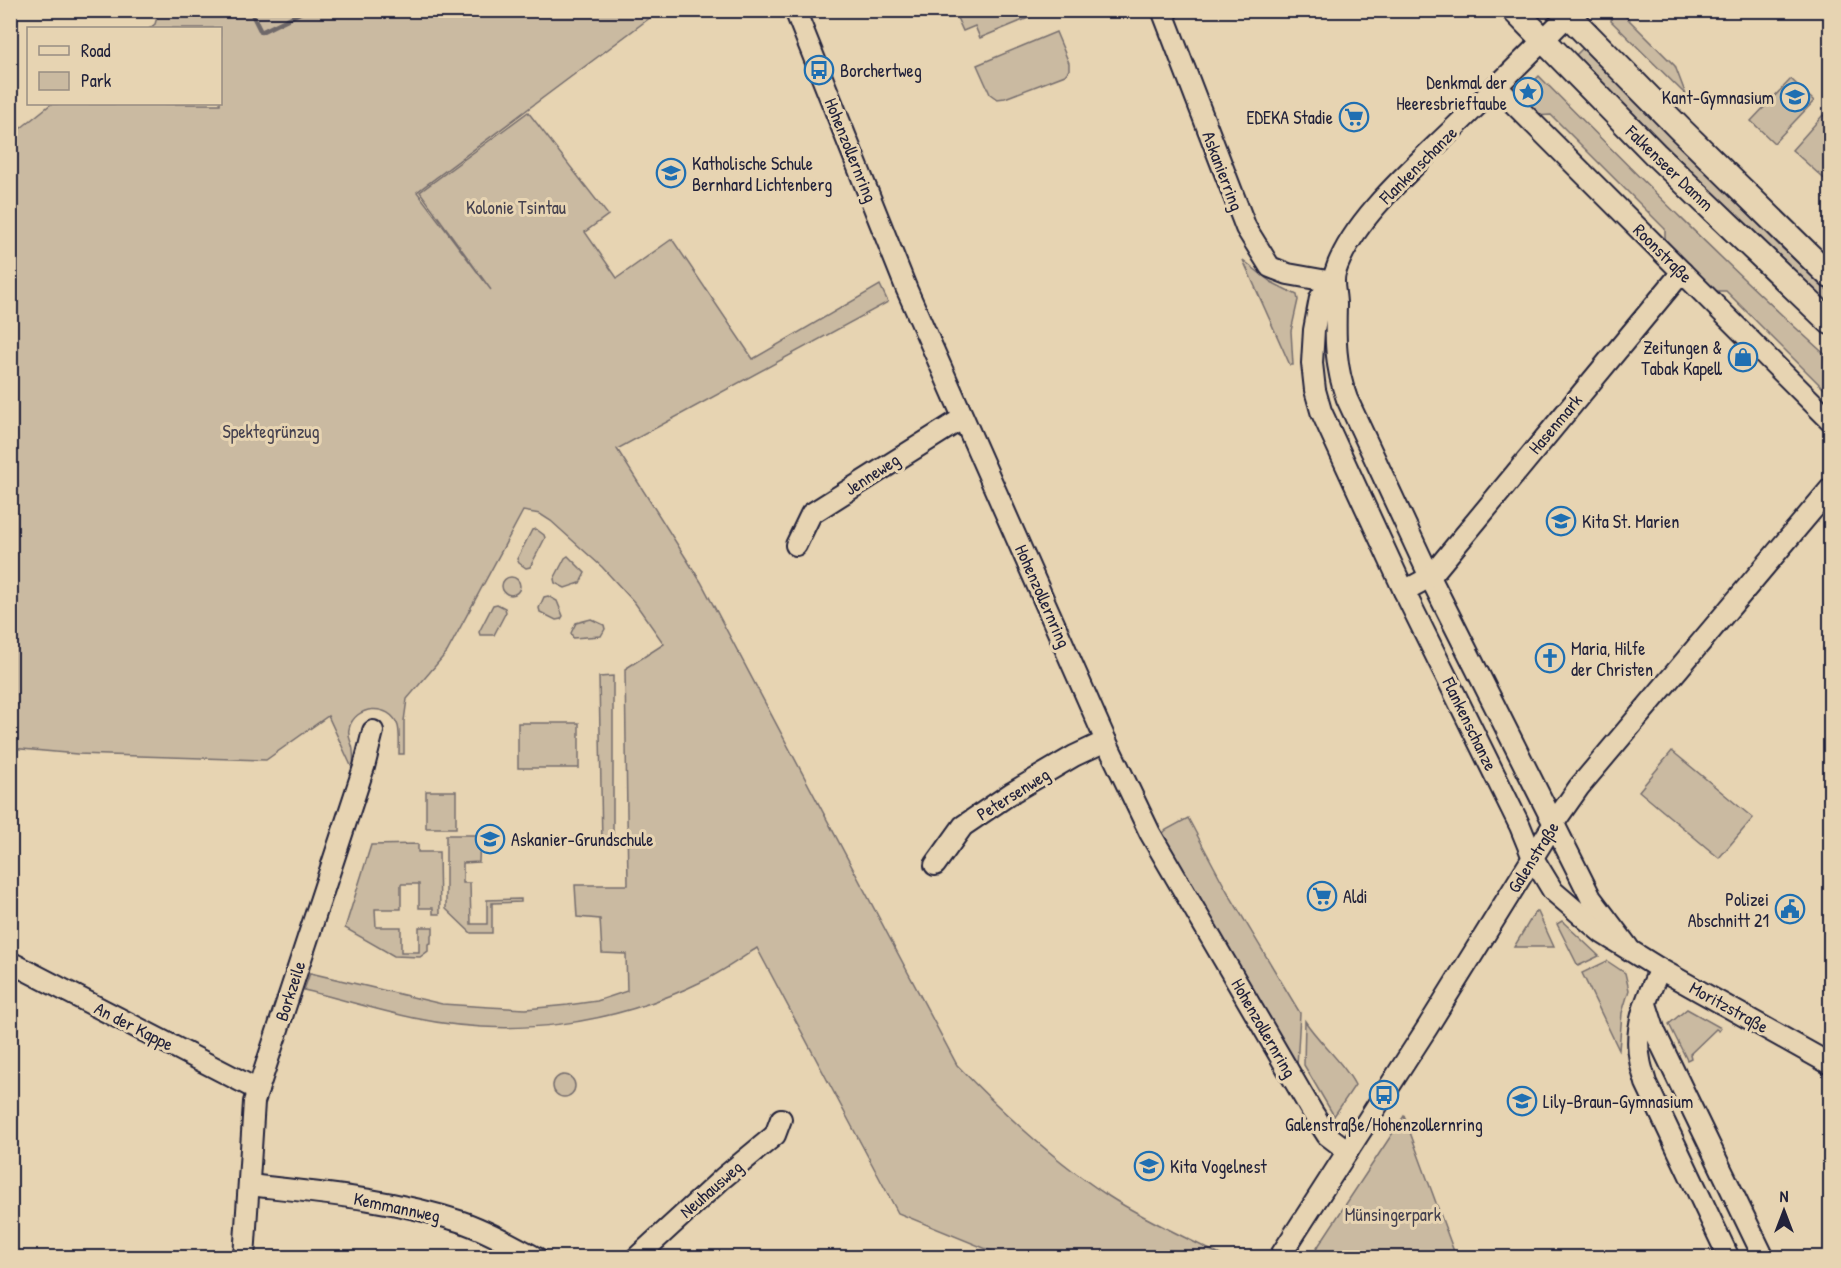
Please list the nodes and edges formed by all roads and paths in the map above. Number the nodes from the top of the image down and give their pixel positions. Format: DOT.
graph roads {
  1 [pos="795,10"];
  2 [pos="1162,10"];
  3 [pos="1514,10"];
  4 [pos="1568,12"];
  5 [pos="1543,40"];
  6 [pos="1496,86"];
  7 [pos="1682,272"];
  8 [pos="1830,276"];
  9 [pos="1333,282"];
  10 [pos="1830,322"];
  11 [pos="1340,380"];
  12 [pos="1315,390"];
  13 [pos="963,418"];
  14 [pos="1830,420"];
  15 [pos="1830,489"];
  16 [pos="796,545"];
  17 [pos="1430,577"];
  18 [pos="1404,591"];
  19 [pos="372,730"];
  20 [pos="1106,741"];
  21 [pos="1555,823"];
  22 [pos="1533,858"];
  23 [pos="935,865"];
  24 [pos="1628,947"];
  25 [pos="10,962"];
  26 [pos="1660,969"];
  27 [pos="1646,1004"];
  28 [pos="1830,1064"];
  29 [pos="258,1090"];
  30 [pos="781,1119"];
  31 [pos="1348,1151"];
  32 [pos="249,1185"];
  33 [pos="244,1257"];
  34 [pos="537,1257"];
  35 [pos="636,1257"];
  36 [pos="1279,1257"];
  37 [pos="1730,1257"];
  38 [pos="1764,1257"];
  1 -- 13 [label="street, Hohenzollernring"];
  2 -- 9 [label="street, Askanierring"];
  3 -- 5 [label="main road, Falkenseer Damm"];
  4 -- 5 [label="street, Flankenschanze"];
  4 -- 8 [label="main road, Falkenseer Damm"];
  5 -- 6 [label="street, Flankenschanze"];
  5 -- 10 [label="main road, Falkenseer Damm"];
  6 -- 7 [label="street, Roonstraße"];
  6 -- 9 [label="street, Flankenschanze"];
  7 -- 14 [label="street, Roonstraße"];
  7 -- 17 [label="street, Hasenmark"];
  9 -- 11 [label="street, Flankenschanze"];
  9 -- 12 [label="street, Flankenschanze"];
  11 -- 12 [label="street"];
  11 -- 17 [label="street, Flankenschanze"];
  12 -- 18 [label="street, Flankenschanze"];
  13 -- 16 [label="street, Jenneweg"];
  13 -- 20 [label="street, Hohenzollernring"];
  15 -- 21 [label="street, Galenstraße"];
  17 -- 18 [label="street"];
  17 -- 21 [label="street, Flankenschanze"];
  18 -- 22 [label="street, Flankenschanze"];
  19 -- 29 [label="street, Borkzeile"];
  20 -- 23 [label="street, Petersenweg"];
  20 -- 31 [label="street, Hohenzollernring"];
  21 -- 22 [label="street, Galenstraße"];
  21 -- 24 [label="street, Moritzstraße"];
  22 -- 24 [label="street, Moritzstraße"];
  22 -- 31 [label="street, Galenstraße"];
  24 -- 26 [label="street, Moritzstraße"];
  25 -- 29 [label="street, An der Kappe"];
  26 -- 27 [label="street"];
  26 -- 28 [label="street, Moritzstraße"];
  27 -- 37 [label="street"];
  27 -- 38 [label="street"];
  29 -- 32 [label="street, Borkzeile"];
  30 -- 35 [label="street, Neuhausweg"];
  31 -- 36 [label="street, Galenstraße"];
  32 -- 33 [label="street, Borkzeile"];
  32 -- 34 [label="street, Kemmannweg"];
}
